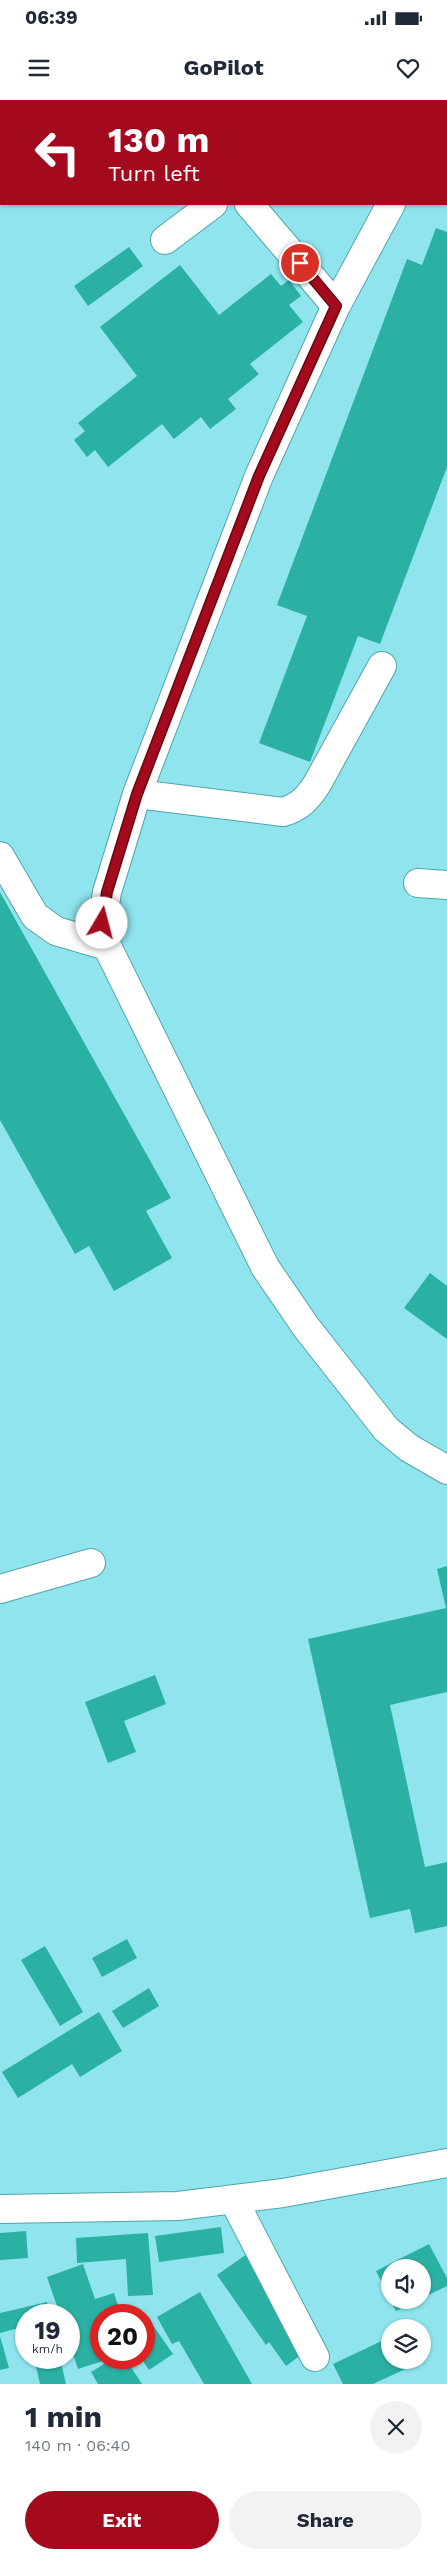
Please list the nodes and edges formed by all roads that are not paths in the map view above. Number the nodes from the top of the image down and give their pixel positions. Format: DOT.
graph roads {
  1 [pos="212,205"];
  2 [pos="250,205"];
  3 [pos="390,205"];
  4 [pos="165,240"];
  5 [pos="336,306"];
  6 [pos="382,666"];
  7 [pos="137,794"];
  8 [pos="0,856"];
  9 [pos="418,884"];
  10 [pos="447,885"];
  11 [pos="107,946"];
  12 [pos="447,1470"];
  13 [pos="91,1563"];
  14 [pos="0,1589"];
  15 [pos="445,2169"];
  16 [pos="233,2199"];
  17 [pos="0,2208"];
  18 [pos="315,2357"];
  1 -- 4 [label="street"];
  2 -- 5 [label="street"];
  3 -- 5 [label="street"];
  5 -- 7 [label="street"];
  6 -- 7 [label="street"];
  7 -- 11 [label="street"];
  8 -- 11 [label="street"];
  9 -- 10 [label="street"];
  11 -- 12 [label="street"];
  13 -- 14 [label="street"];
  15 -- 16 [label="street"];
  16 -- 17 [label="street"];
  16 -- 18 [label="street"];
}
